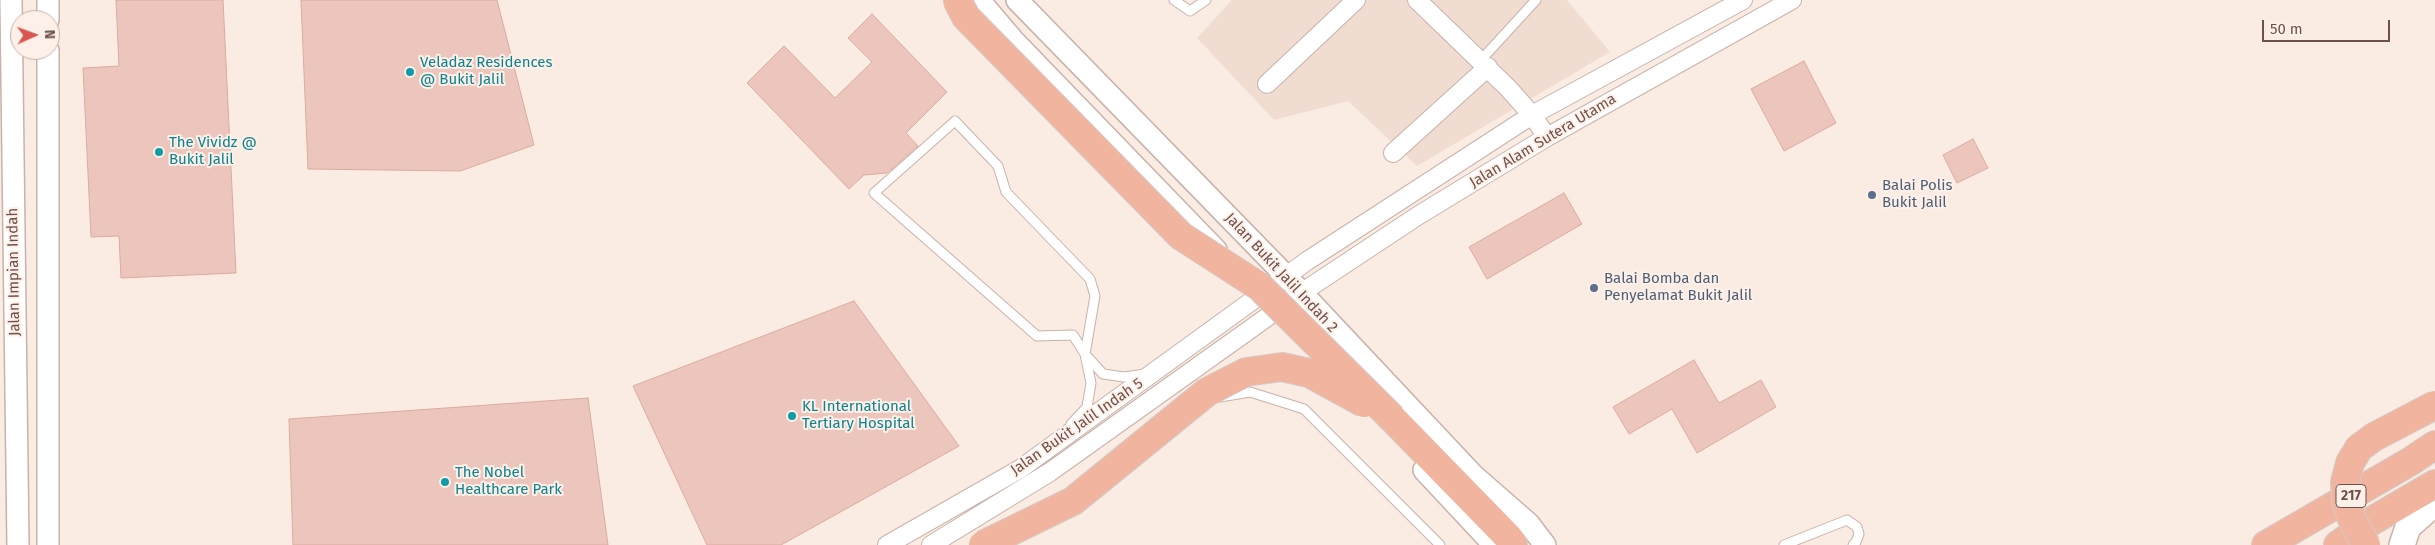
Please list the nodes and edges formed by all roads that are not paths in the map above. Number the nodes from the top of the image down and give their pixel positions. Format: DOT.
graph roads {
  1 [pos="11,0"];
  2 [pos="957,0"];
  3 [pos="978,0"];
  4 [pos="1017,0"];
  5 [pos="1174,0"];
  6 [pos="1206,0"];
  7 [pos="1356,0"];
  8 [pos="1417,0"];
  9 [pos="1536,0"];
  10 [pos="1744,0"];
  11 [pos="1792,0"];
  12 [pos="48,60"];
  13 [pos="1484,63"];
  14 [pos="1267,84"];
  15 [pos="1532,115"];
  16 [pos="1547,137"];
  17 [pos="1480,150"];
  18 [pos="1393,153"];
  19 [pos="1492,172"];
  20 [pos="1286,276"];
  21 [pos="1301,293"];
  22 [pos="1259,295"];
  23 [pos="1275,313"];
  24 [pos="1085,354"];
  25 [pos="1154,372"];
  26 [pos="2435,405"];
  27 [pos="1392,418"];
  28 [pos="2435,444"];
  29 [pos="1041,454"];
  30 [pos="2435,484"];
  31 [pos="1089,496"];
  32 [pos="2435,504"];
  33 [pos="2368,534"];
  34 [pos="18,545"];
  35 [pos="48,545"];
  36 [pos="887,545"];
  37 [pos="930,545"];
  38 [pos="983,545"];
  39 [pos="1440,545"];
  40 [pos="1494,545"];
  41 [pos="1513,545"];
  42 [pos="1545,545"];
  43 [pos="1784,545"];
  44 [pos="1853,545"];
  45 [pos="2266,545"];
  46 [pos="2319,545"];
  47 [pos="2338,545"];
  48 [pos="2402,545"];
  1 -- 34 [label="street, Jalan Impian Indah"];
  2 -- 27 [label="highway, bridge"];
  3 -- 22 [label="street, Jalan Bukit Jalil Indah 2"];
  4 -- 20 [label="street, Jalan Bukit Jalil Indah 2"];
  5 -- 6 [label="lane"];
  7 -- 14 [label="street"];
  8 -- 13 [label="street"];
  9 -- 13 [label="lane"];
  10 -- 15 [label="street, Jalan Alam Sutera Utama"];
  11 -- 16 [label="street, Jalan Alam Sutera Utama"];
  12 -- 35 [label="street"];
  13 -- 15 [label="street"];
  13 -- 18 [label="street"];
  15 -- 16 [label="street"];
  15 -- 17 [label="street, Jalan Alam Sutera Utama"];
  16 -- 19 [label="street, Jalan Alam Sutera Utama"];
  17 -- 19 [label="street"];
  17 -- 20 [label="street, Jalan Alam Sutera Utama"];
  19 -- 21 [label="street, Jalan Alam Sutera Utama"];
  20 -- 21 [label="street, Jalan Bukit Jalil Indah 2"];
  20 -- 22 [label="street, Jalan Alam Sutera Utama"];
  21 -- 23 [label="street, Jalan Alam Sutera Utama"];
  21 -- 42 [label="street, Jalan Bukit Jalil Indah 2"];
  22 -- 23 [label="street, Jalan Bukit Jalil Indah 2"];
  22 -- 25 [label="street, Jalan Bukit Jalil Indah 5"];
  23 -- 37 [label="street, Jalan Bukit Jalil Indah 5"];
  23 -- 40 [label="street, Jalan Bukit Jalil Indah 2"];
  24 -- 24 [label="lane"];
  24 -- 25 [label="lane"];
  24 -- 29 [label="lane"];
  25 -- 29 [label="street, Jalan Bukit Jalil Indah 5"];
  26 -- 33 [label="highway, bridge"];
  27 -- 38 [label="highway, bridge"];
  27 -- 41 [label="highway"];
  28 -- 45 [label="highway, 217"];
  29 -- 36 [label="street, Jalan Bukit Jalil Indah 5"];
  30 -- 33 [label="highway, 217"];
  31 -- 39 [label="lane"];
  32 -- 48 [label="main road"];
  33 -- 46 [label="highway"];
  33 -- 47 [label="highway, 217"];
  43 -- 44 [label="lane"];
}
